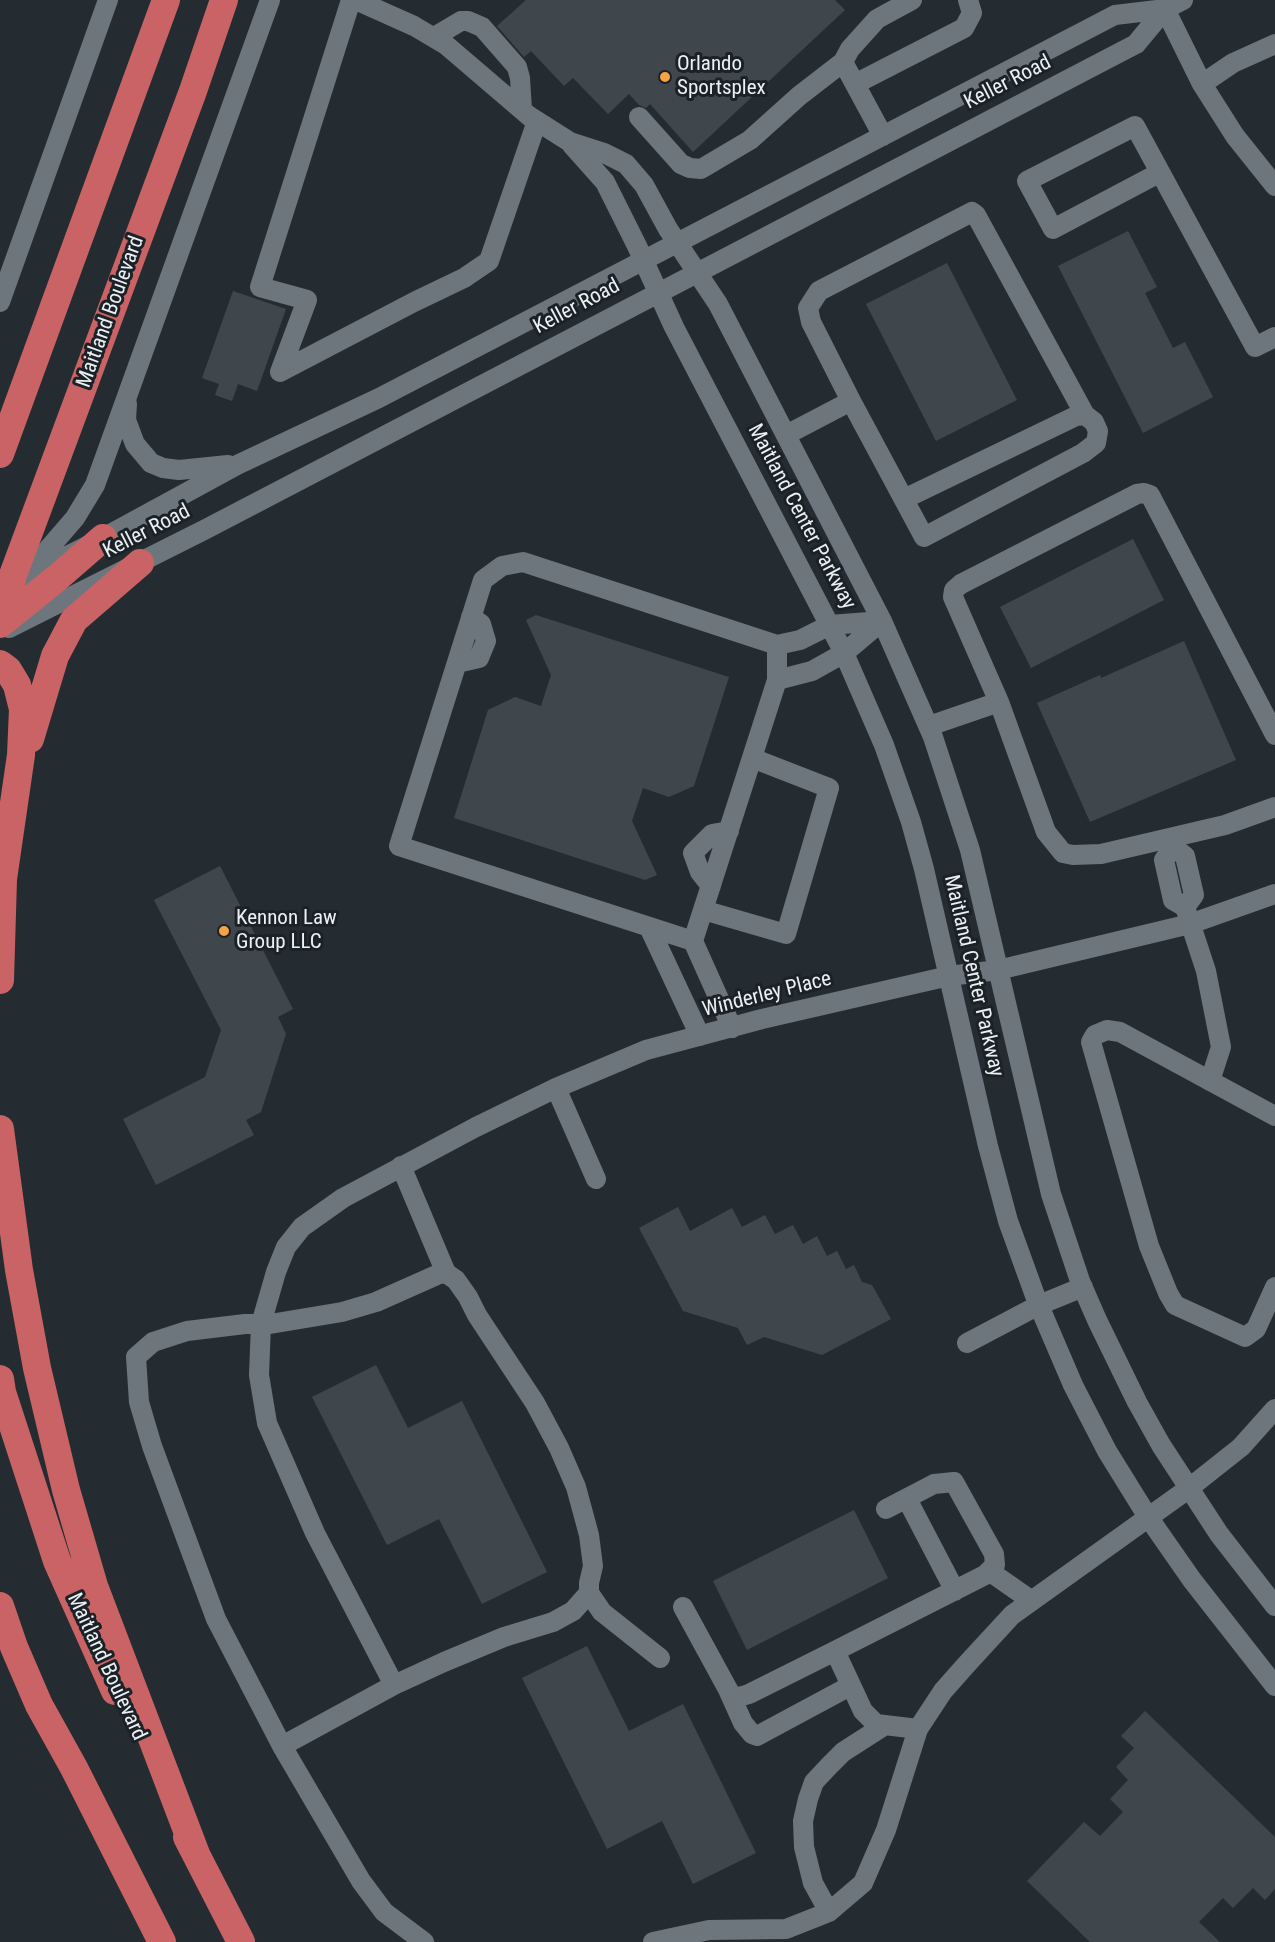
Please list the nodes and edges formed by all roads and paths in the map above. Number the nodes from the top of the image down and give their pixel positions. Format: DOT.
graph roads {
  1 [pos="108,0"];
  2 [pos="166,0"];
  3 [pos="224,0"];
  4 [pos="234,0"];
  5 [pos="270,0"];
  6 [pos="351,0"];
  7 [pos="356,0"];
  8 [pos="912,0"];
  9 [pos="968,0"];
  10 [pos="1183,0"];
  11 [pos="1160,3"];
  12 [pos="434,37"];
  13 [pos="1275,44"];
  14 [pos="843,62"];
  15 [pos="855,84"];
  16 [pos="1202,84"];
  17 [pos="193,91"];
  18 [pos="529,116"];
  19 [pos="639,117"];
  20 [pos="883,136"];
  21 [pos="570,142"];
  22 [pos="1159,173"];
  23 [pos="1275,186"];
  24 [pos="677,243"];
  25 [pos="644,261"];
  26 [pos="697,272"];
  27 [pos="658,292"];
  28 [pos="0,302"];
  29 [pos="1275,337"];
  30 [pos="127,394"];
  31 [pos="851,401"];
  32 [pos="1085,415"];
  33 [pos="786,435"];
  34 [pos="0,454"];
  35 [pos="237,465"];
  36 [pos="904,499"];
  37 [pos="103,538"];
  38 [pos="140,563"];
  39 [pos="21,579"];
  40 [pos="0,590"];
  41 [pos="882,621"];
  42 [pos="0,622"];
  43 [pos="830,624"];
  44 [pos="777,645"];
  45 [pos="844,653"];
  46 [pos="0,664"];
  47 [pos="777,680"];
  48 [pos="999,702"];
  49 [pos="929,726"];
  50 [pos="1275,735"];
  51 [pos="752,758"];
  52 [pos="18,772"];
  53 [pos="1275,807"];
  54 [pos="729,831"];
  55 [pos="1172,843"];
  56 [pos="711,885"];
  57 [pos="1275,894"];
  58 [pos="703,910"];
  59 [pos="1187,916"];
  60 [pos="649,927"];
  61 [pos="693,941"];
  62 [pos="998,970"];
  63 [pos="949,976"];
  64 [pos="0,980"];
  65 [pos="732,1028"];
  66 [pos="700,1036"];
  67 [pos="1210,1081"];
  68 [pos="556,1088"];
  69 [pos="1275,1116"];
  70 [pos="0,1129"];
  71 [pos="401,1166"];
  72 [pos="596,1179"];
  73 [pos="446,1273"];
  74 [pos="1083,1287"];
  75 [pos="1275,1287"];
  76 [pos="1039,1305"];
  77 [pos="261,1324"];
  78 [pos="967,1343"];
  79 [pos="0,1379"];
  80 [pos="1275,1409"];
  81 [pos="1188,1489"];
  82 [pos="907,1499"];
  83 [pos="886,1509"];
  84 [pos="1148,1516"];
  85 [pos="989,1571"];
  86 [pos="955,1591"];
  87 [pos="589,1593"];
  88 [pos="1032,1601"];
  89 [pos="0,1606"];
  90 [pos="683,1606"];
  91 [pos="1275,1606"];
  92 [pos="0,1619"];
  93 [pos="14,1647"];
  94 [pos="835,1651"];
  95 [pos="660,1658"];
  96 [pos="394,1685"];
  97 [pos="850,1686"];
  98 [pos="1275,1686"];
  99 [pos="729,1692"];
  100 [pos="885,1725"];
  101 [pos="918,1729"];
  102 [pos="282,1746"];
  103 [pos="196,1854"];
  104 [pos="830,1912"];
  105 [pos="162,1942"];
  106 [pos="241,1942"];
  107 [pos="424,1942"];
  108 [pos="652,1942"];
  1 -- 28 [label="street"];
  2 -- 34 [label="highway"];
  3 -- 17 [label="highway, Maitland Boulevard"];
  4 -- 17 [label="highway"];
  5 -- 30 [label="street"];
  6 -- 18 [label="street"];
  7 -- 12 [label="street"];
  8 -- 14 [label="street"];
  9 -- 15 [label="street"];
  10 -- 11 [label="street, Keller Road"];
  11 -- 16 [label="street"];
  11 -- 20 [label="street, Keller Road"];
  11 -- 26 [label="street, Keller Road"];
  12 -- 18 [label="street"];
  12 -- 18 [label="street"];
  13 -- 16 [label="street"];
  14 -- 15 [label="street"];
  14 -- 19 [label="street"];
  15 -- 20 [label="street"];
  16 -- 23 [label="street"];
  17 -- 42 [label="highway, Maitland Boulevard"];
  18 -- 21 [label="street"];
  20 -- 24 [label="street, Keller Road"];
  21 -- 24 [label="street, Maitland Center Parkway"];
  21 -- 25 [label="street, Maitland Center Parkway"];
  22 -- 22 [label="street"];
  22 -- 29 [label="street"];
  24 -- 25 [label="street, Keller Road"];
  24 -- 26 [label="street, Maitland Center Parkway"];
  25 -- 27 [label="street, Maitland Center Parkway"];
  25 -- 35 [label="street, Keller Road"];
  26 -- 27 [label="street, Keller Road"];
  26 -- 33 [label="street, Maitland Center Parkway"];
  27 -- 38 [label="street, Keller Road"];
  27 -- 43 [label="street, Maitland Center Parkway"];
  30 -- 35 [label="street"];
  30 -- 39 [label="street"];
  31 -- 32 [label="street"];
  31 -- 33 [label="street"];
  31 -- 36 [label="street"];
  32 -- 36 [label="street"];
  32 -- 36 [label="street"];
  33 -- 41 [label="street, Maitland Center Parkway"];
  35 -- 37 [label="street, Keller Road"];
  37 -- 39 [label="street, Keller Road"];
  37 -- 42 [label="highway"];
  38 -- 42 [label="street, Keller Road"];
  38 -- 52 [label="highway"];
  39 -- 40 [label="street, Keller Road"];
  39 -- 42 [label="street"];
  41 -- 43 [label="street"];
  41 -- 45 [label="street"];
  41 -- 49 [label="street, Maitland Center Parkway"];
  43 -- 44 [label="street"];
  43 -- 45 [label="street, Maitland Center Parkway"];
  44 -- 47 [label="street"];
  44 -- 60 [label="street"];
  45 -- 47 [label="street"];
  45 -- 63 [label="street, Maitland Center Parkway"];
  46 -- 52 [label="highway"];
  47 -- 51 [label="street"];
  48 -- 49 [label="street"];
  48 -- 50 [label="street"];
  48 -- 55 [label="street"];
  49 -- 62 [label="street, Maitland Center Parkway"];
  51 -- 54 [label="street"];
  51 -- 58 [label="street"];
  52 -- 64 [label="highway"];
  53 -- 55 [label="street"];
  54 -- 56 [label="street"];
  54 -- 56 [label="street"];
  55 -- 59 [label="street"];
  56 -- 58 [label="street"];
  57 -- 59 [label="street, Winderley Place"];
  58 -- 61 [label="street"];
  59 -- 62 [label="street, Winderley Place"];
  59 -- 67 [label="street"];
  60 -- 61 [label="street"];
  60 -- 66 [label="street"];
  61 -- 65 [label="street"];
  62 -- 63 [label="street, Winderley Place"];
  62 -- 74 [label="street, Maitland Center Parkway"];
  63 -- 65 [label="street, Winderley Place"];
  63 -- 76 [label="street, Maitland Center Parkway"];
  65 -- 66 [label="street, Winderley Place"];
  66 -- 68 [label="street, Winderley Place"];
  67 -- 69 [label="street"];
  67 -- 75 [label="street"];
  68 -- 71 [label="street, Winderley Place"];
  68 -- 72 [label="street"];
  70 -- 103 [label="highway"];
  71 -- 73 [label="street"];
  71 -- 77 [label="street, Winderley Place"];
  73 -- 77 [label="street"];
  73 -- 87 [label="street"];
  74 -- 76 [label="street"];
  74 -- 81 [label="street, Maitland Center Parkway"];
  76 -- 78 [label="street"];
  76 -- 84 [label="street, Maitland Center Parkway"];
  77 -- 96 [label="street, Winderley Place"];
  77 -- 102 [label="street"];
  79 -- 103 [label="highway, Maitland Boulevard"];
  80 -- 81 [label="street"];
  81 -- 84 [label="street"];
  81 -- 91 [label="street, Maitland Center Parkway"];
  82 -- 83 [label="street"];
  82 -- 85 [label="street"];
  82 -- 86 [label="street"];
  84 -- 88 [label="street"];
  84 -- 98 [label="street, Maitland Center Parkway"];
  85 -- 86 [label="street"];
  85 -- 88 [label="street"];
  86 -- 94 [label="street"];
  87 -- 95 [label="street"];
  87 -- 96 [label="street"];
  88 -- 101 [label="street"];
  89 -- 93 [label="highway"];
  90 -- 99 [label="street"];
  92 -- 93 [label="highway"];
  93 -- 105 [label="highway"];
  94 -- 97 [label="street"];
  94 -- 99 [label="street"];
  96 -- 102 [label="street"];
  97 -- 99 [label="street"];
  97 -- 100 [label="street"];
  100 -- 101 [label="street"];
  100 -- 104 [label="street"];
  101 -- 104 [label="street"];
  102 -- 107 [label="street"];
  103 -- 106 [label="highway, Maitland Boulevard"];
  104 -- 108 [label="street"];
}
